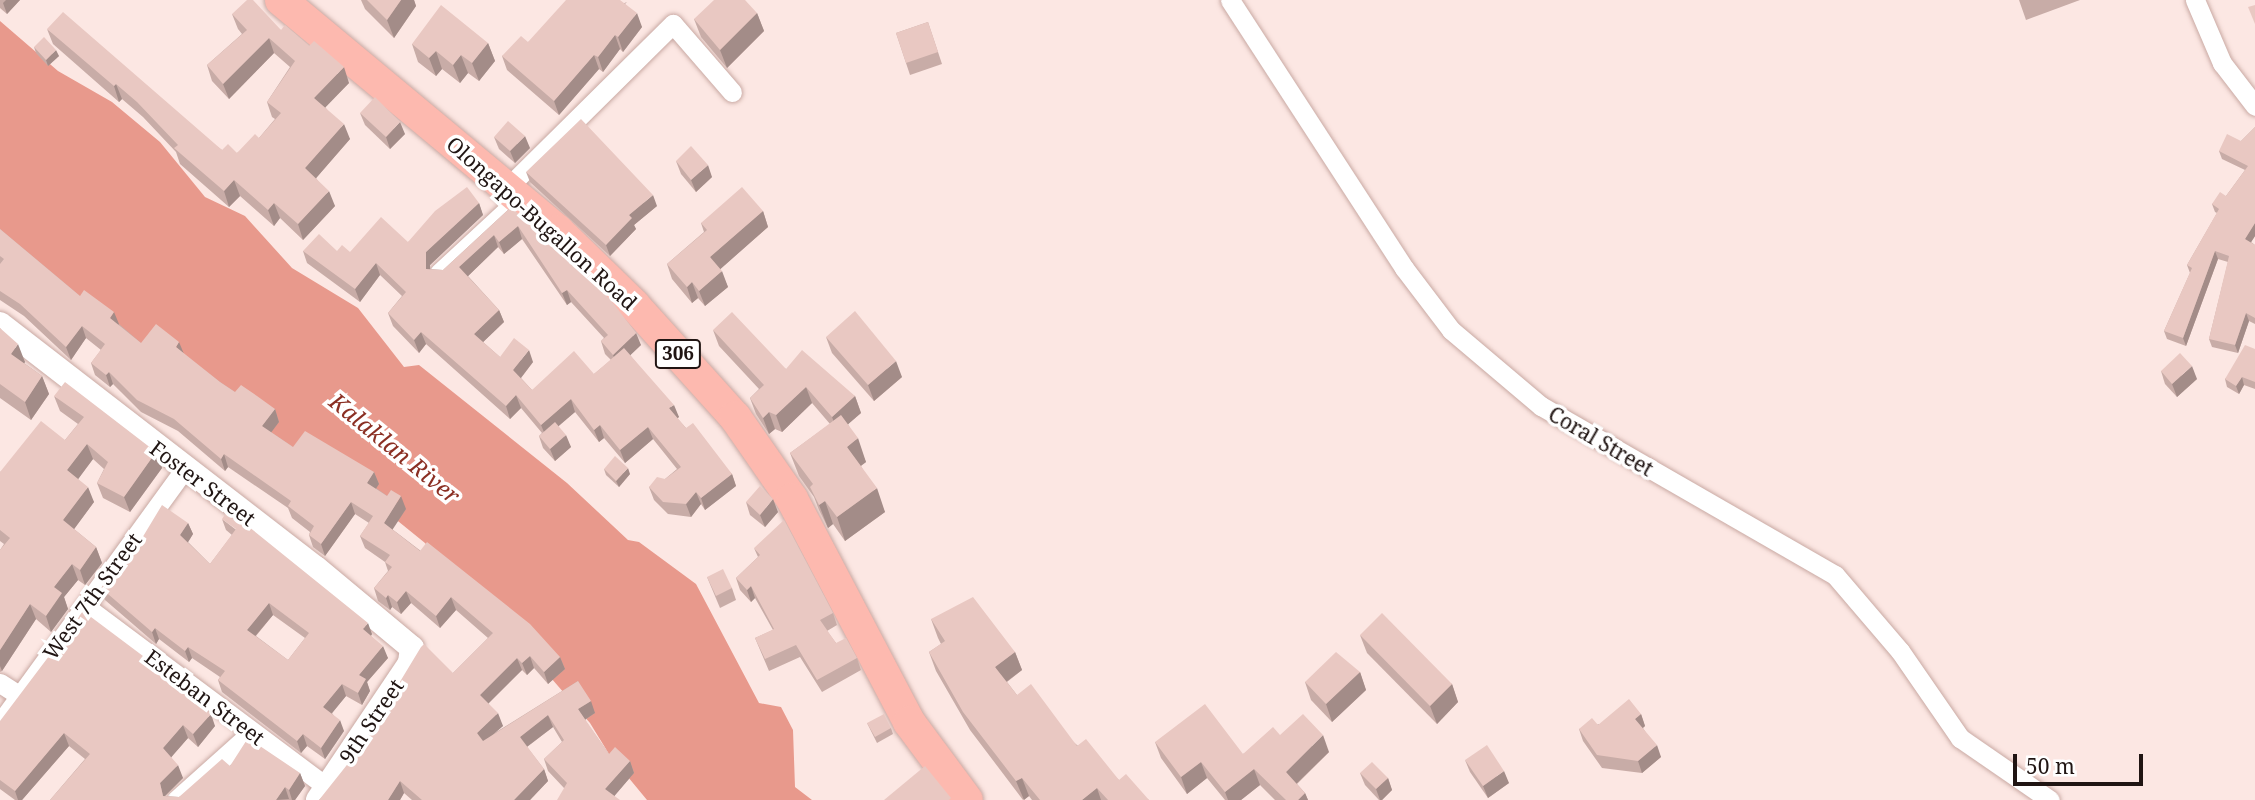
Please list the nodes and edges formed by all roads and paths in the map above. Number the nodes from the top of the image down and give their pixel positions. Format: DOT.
graph roads {
  1 [pos="281,0"];
  2 [pos="1230,0"];
  3 [pos="2195,0"];
  4 [pos="733,92"];
  5 [pos="2255,106"];
  6 [pos="514,192"];
  7 [pos="439,273"];
  8 [pos="0,324"];
  9 [pos="184,470"];
  10 [pos="85,606"];
  11 [pos="406,643"];
  12 [pos="0,683"];
  13 [pos="20,696"];
  14 [pos="0,723"];
  15 [pos="251,733"];
  16 [pos="322,794"];
  17 [pos="176,800"];
  18 [pos="967,800"];
  19 [pos="2050,800"];
  1 -- 6 [label="main road, Olongapo-Bugallon Road / 306"];
  2 -- 19 [label="street, Coral Street"];
  3 -- 5 [label="street"];
  4 -- 6 [label="street"];
  6 -- 7 [label="street"];
  6 -- 18 [label="main road, Olongapo-Bugallon Road / 306"];
  8 -- 9 [label="street, Foster Street"];
  9 -- 10 [label="street, West 7th Street"];
  9 -- 11 [label="street, Foster Street"];
  10 -- 13 [label="street, West 7th Street"];
  10 -- 15 [label="street, Esteban Street"];
  11 -- 16 [label="street, 9th Street"];
  12 -- 13 [label="street"];
  13 -- 14 [label="street, West 7th Street"];
  15 -- 16 [label="street, Esteban Street"];
  15 -- 17 [label="street"];
}
